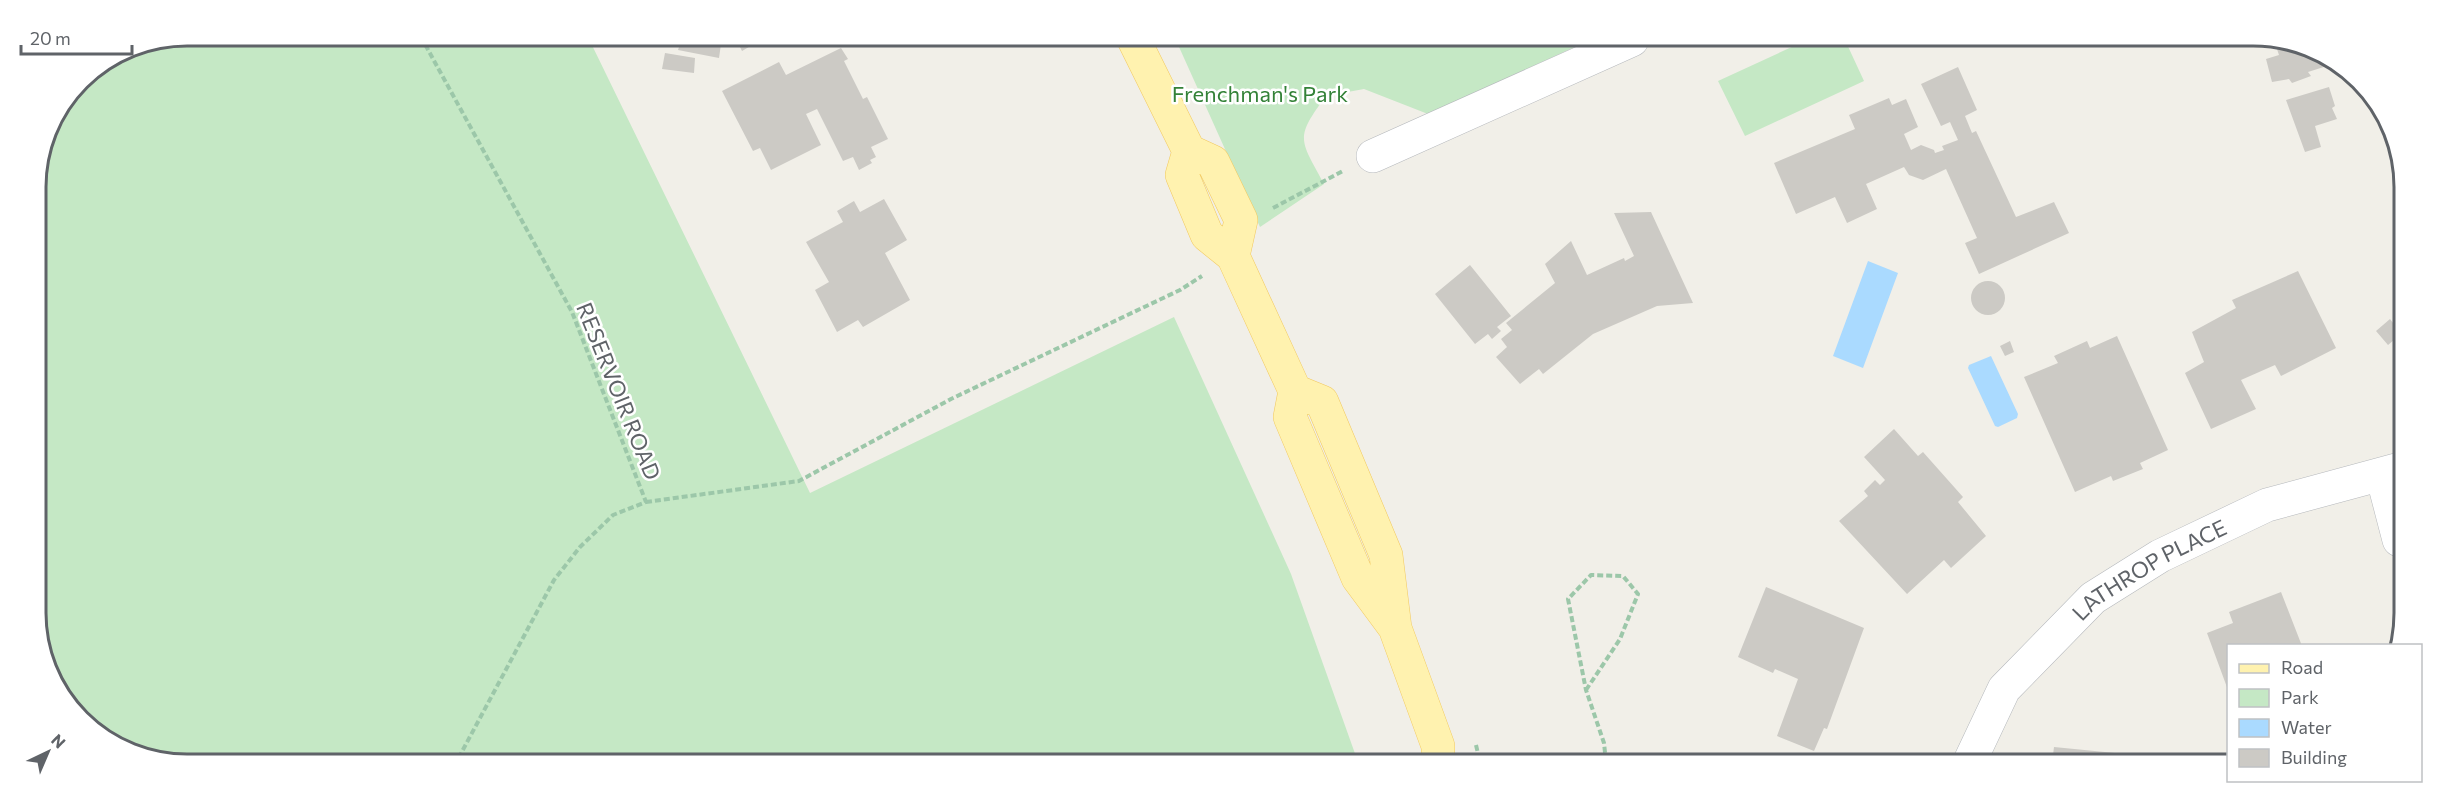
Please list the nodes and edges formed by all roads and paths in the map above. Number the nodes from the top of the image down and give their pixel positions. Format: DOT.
graph roads {
  1 [pos="426,46"];
  2 [pos="1137,46"];
  3 [pos="1619,46"];
  4 [pos="1189,151"];
  5 [pos="1373,156"];
  6 [pos="1241,220"];
  7 [pos="1233,256"];
  8 [pos="2391,472"];
  9 [pos="2394,498"];
  10 [pos="646,502"];
  11 [pos="1586,690"];
  12 [pos="1442,753"];
  13 [pos="1605,753"];
  14 [pos="1974,753"];
  15 [pos="461,754"];
  1 -- 10 [label="path, RESERVOIR ROAD"];
  2 -- 4 [label="main road"];
  3 -- 5 [label="street"];
  4 -- 6 [label="main road"];
  4 -- 7 [label="main road"];
  5 -- 6 [label="path"];
  6 -- 7 [label="main road"];
  7 -- 10 [label="path"];
  7 -- 12 [label="main road"];
  8 -- 9 [label="street"];
  8 -- 14 [label="street, LATHROP PLACE"];
  10 -- 15 [label="path, RESERVOIR ROAD"];
  11 -- 11 [label="path"];
  11 -- 13 [label="path"];
}
